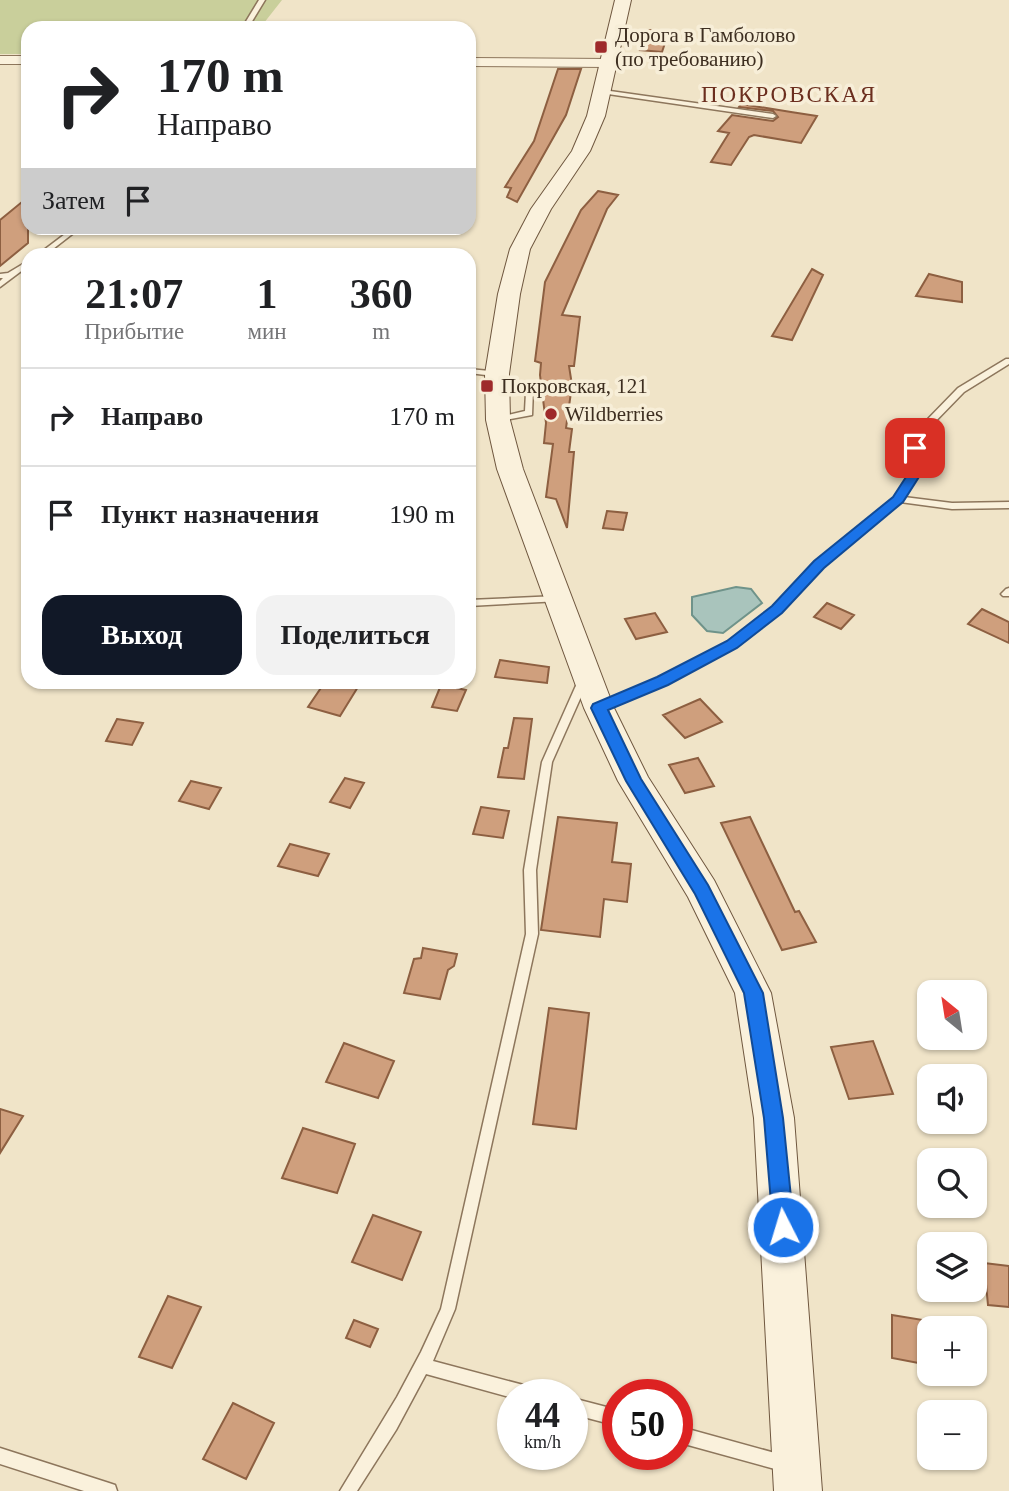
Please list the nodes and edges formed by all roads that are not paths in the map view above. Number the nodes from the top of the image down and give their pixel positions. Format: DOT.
graph roads {
  1 [pos="262,0"];
  2 [pos="623,0"];
  3 [pos="249,21"];
  4 [pos="0,60"];
  5 [pos="21,60"];
  6 [pos="476,62"];
  7 [pos="608,63"];
  8 [pos="603,92"];
  9 [pos="773,116"];
  10 [pos="68,235"];
  11 [pos="50,248"];
  12 [pos="21,268"];
  13 [pos="10,275"];
  14 [pos="0,276"];
  15 [pos="0,285"];
  16 [pos="1009,361"];
  17 [pos="476,372"];
  18 [pos="497,375"];
  19 [pos="498,420"];
  20 [pos="898,499"];
  21 [pos="1009,505"];
  22 [pos="557,599"];
  23 [pos="476,603"];
  24 [pos="592,692"];
  25 [pos="425,1366"];
  26 [pos="497,1386"];
  27 [pos="693,1440"];
  28 [pos="0,1456"];
  29 [pos="797,1479"];
  30 [pos="109,1491"];
  31 [pos="348,1491"];
  1 -- 3 [label="lane"];
  2 -- 7 [label="main road"];
  4 -- 5 [label="street"];
  6 -- 7 [label="street"];
  7 -- 8 [label="main road"];
  8 -- 9 [label="lane"];
  8 -- 18 [label="main road"];
  10 -- 11 [label="lane"];
  12 -- 13 [label="lane"];
  13 -- 14 [label="lane"];
  13 -- 15 [label="lane"];
  16 -- 20 [label="lane"];
  17 -- 18 [label="lane"];
  18 -- 19 [label="main road"];
  18 -- 19 [label="lane"];
  19 -- 22 [label="main road"];
  20 -- 21 [label="lane"];
  20 -- 24 [label="lane"];
  22 -- 23 [label="lane"];
  22 -- 24 [label="main road"];
  24 -- 25 [label="lane"];
  24 -- 29 [label="main road"];
  25 -- 26 [label="lane"];
  25 -- 31 [label="lane"];
  27 -- 29 [label="lane"];
  28 -- 30 [label="lane"];
}
